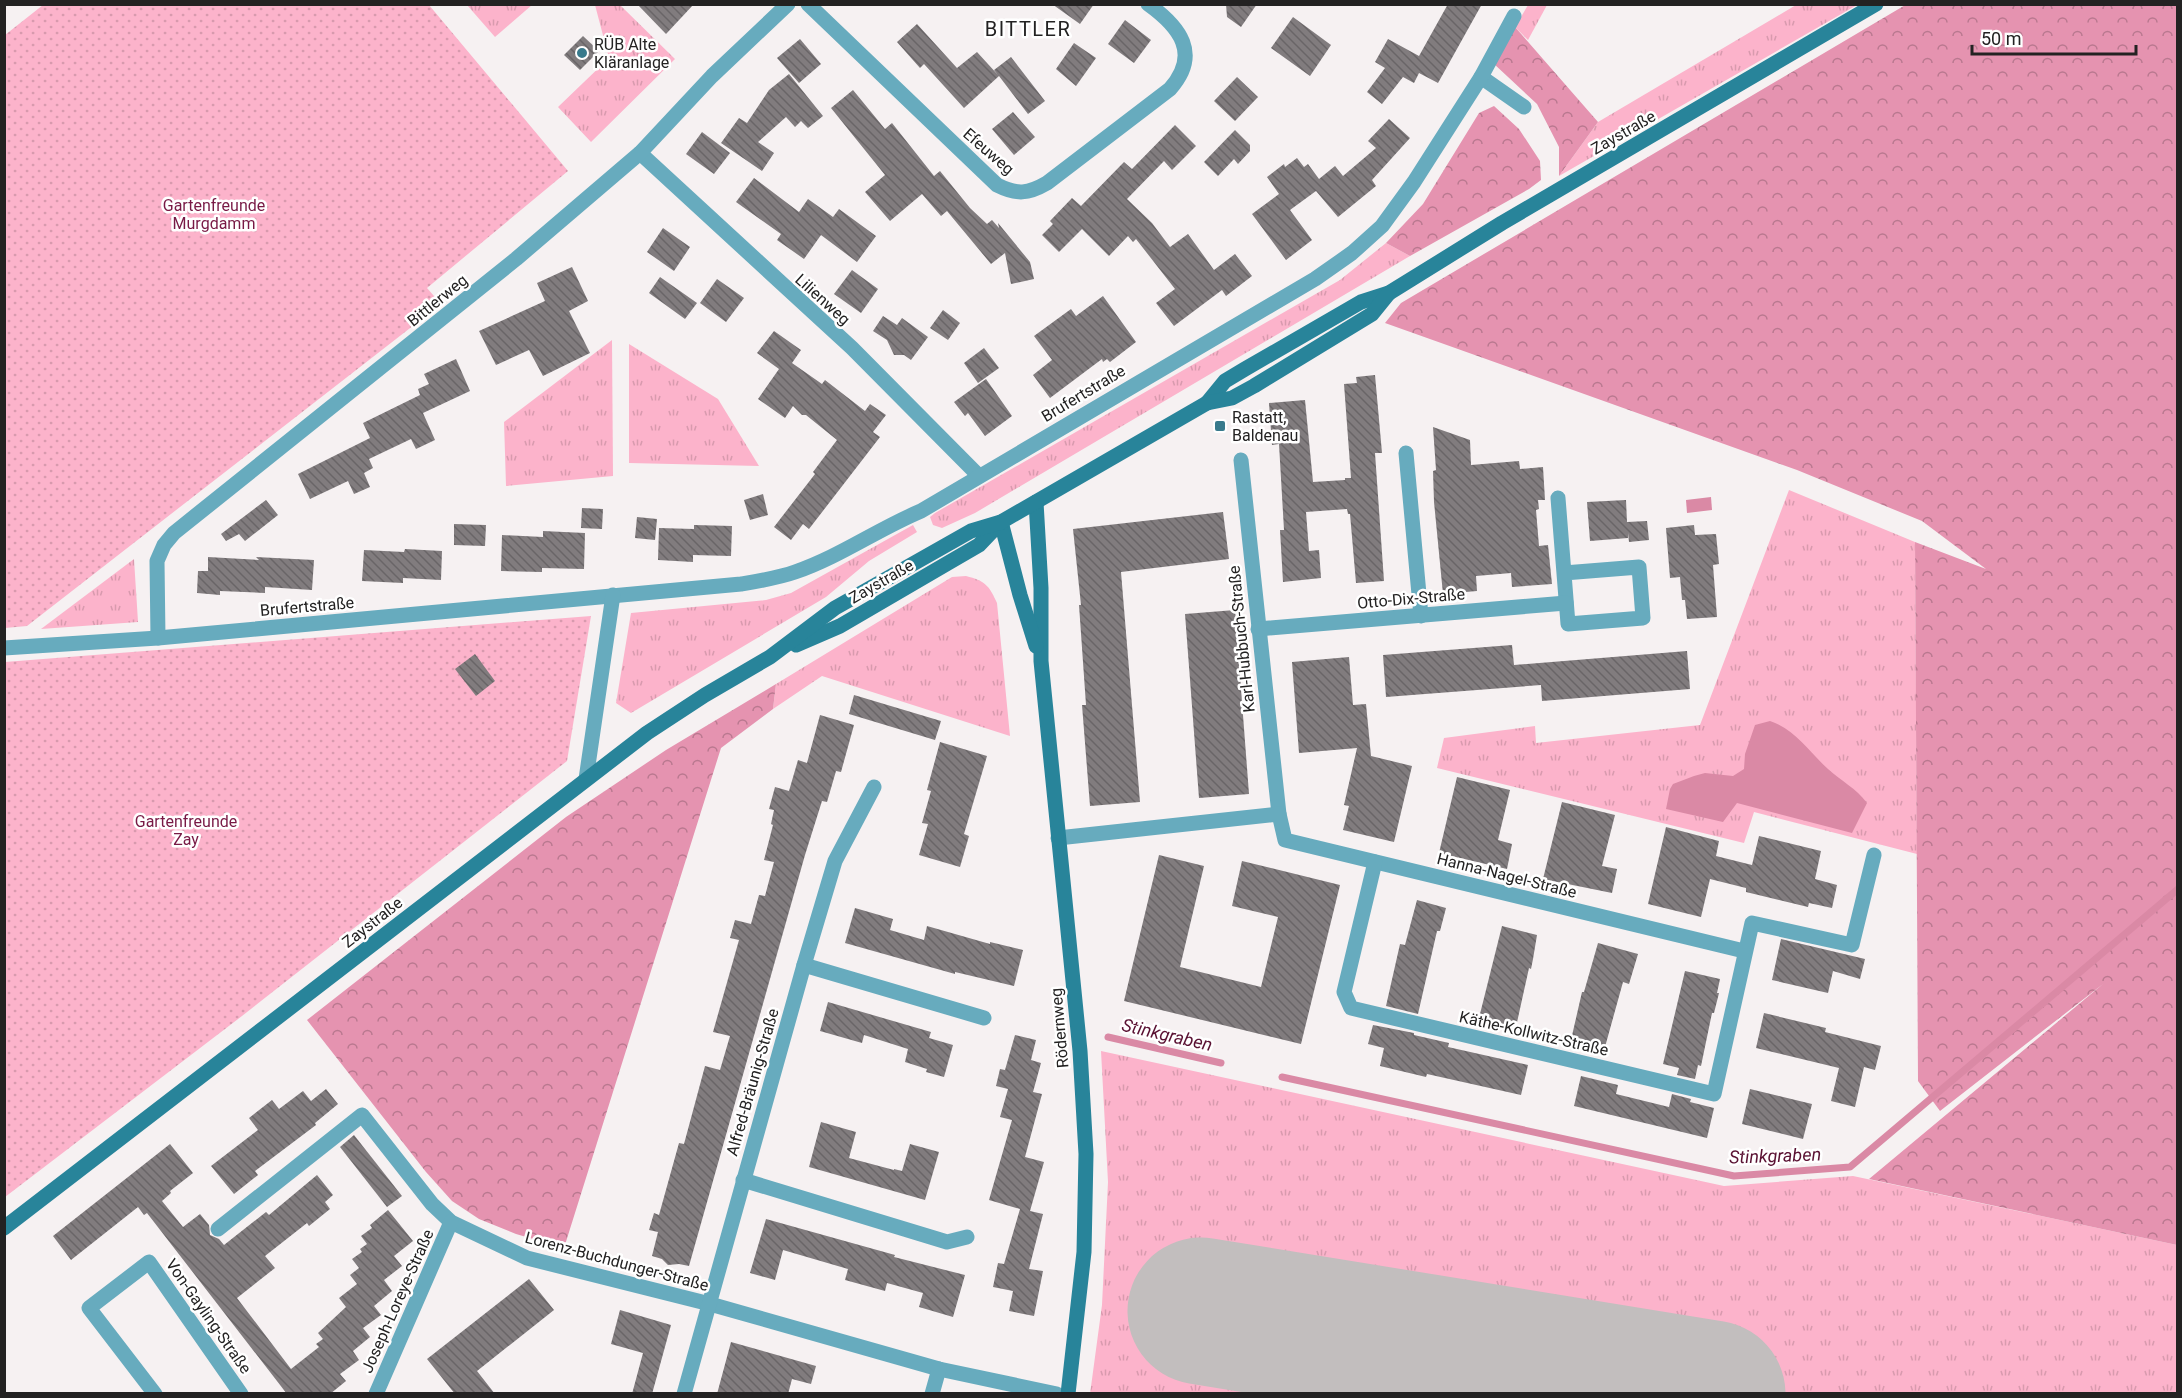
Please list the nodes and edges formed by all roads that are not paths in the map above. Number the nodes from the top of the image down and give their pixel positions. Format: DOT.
graph roads {
  1 [pos="788,4"];
  2 [pos="808,4"];
  3 [pos="1148,4"];
  4 [pos="1876,4"];
  5 [pos="1514,16"];
  6 [pos="1481,77"];
  7 [pos="1524,107"];
  8 [pos="640,153"];
  9 [pos="1406,453"];
  10 [pos="1241,460"];
  11 [pos="978,475"];
  12 [pos="1558,498"];
  13 [pos="1036,502"];
  14 [pos="1001,522"];
  15 [pos="1564,573"];
  16 [pos="614,595"];
  17 [pos="1566,603"];
  18 [pos="1421,616"];
  19 [pos="1258,629"];
  20 [pos="158,638"];
  21 [pos="4,648"];
  22 [pos="1041,661"];
  23 [pos="586,779"];
  24 [pos="874,787"];
  25 [pos="1279,814"];
  26 [pos="1058,838"];
  27 [pos="1874,855"];
  28 [pos="1375,862"];
  29 [pos="1744,951"];
  30 [pos="804,965"];
  31 [pos="984,1018"];
  32 [pos="743,1180"];
  33 [pos="451,1222"];
  34 [pos="4,1228"];
  35 [pos="218,1229"];
  36 [pos="967,1237"];
  37 [pos="710,1304"];
  38 [pos="939,1369"];
  39 [pos="155,1394"];
  40 [pos="241,1394"];
  41 [pos="376,1394"];
  42 [pos="684,1394"];
  43 [pos="932,1394"];
  44 [pos="1057,1394"];
  45 [pos="1068,1394"];
  1 -- 8 [label="street, Bittlerweg"];
  2 -- 3 [label="street, Efeuweg"];
  4 -- 13 [label="street, Zaystraße"];
  5 -- 6 [label="street, Brufertstraße"];
  6 -- 7 [label="street"];
  6 -- 11 [label="street, Brufertstraße"];
  8 -- 11 [label="street, Lilienweg"];
  8 -- 20 [label="street, Bittlerweg"];
  9 -- 18 [label="street"];
  10 -- 19 [label="street, Karl-Hubbuch-Straße"];
  11 -- 16 [label="street, Brufertstraße"];
  12 -- 15 [label="street"];
  13 -- 14 [label="street, Zaystraße"];
  13 -- 22 [label="street, Rödernweg"];
  14 -- 22 [label="street, Rödernweg"];
  14 -- 23 [label="street, Zaystraße"];
  15 -- 17 [label="street"];
  15 -- 17 [label="street"];
  16 -- 20 [label="street, Brufertstraße"];
  16 -- 23 [label="street"];
  17 -- 18 [label="street, Otto-Dix-Straße"];
  18 -- 19 [label="street, Otto-Dix-Straße"];
  19 -- 25 [label="street, Karl-Hubbuch-Straße"];
  20 -- 21 [label="street, Brufertstraße"];
  22 -- 26 [label="street, Rödernweg"];
  23 -- 34 [label="street, Zaystraße"];
  24 -- 30 [label="street, Alfred-Bräunig-Straße"];
  25 -- 26 [label="street"];
  25 -- 28 [label="street, Hanna-Nagel-Straße"];
  26 -- 45 [label="street, Rödernweg"];
  27 -- 29 [label="street"];
  28 -- 29 [label="street, Hanna-Nagel-Straße"];
  28 -- 29 [label="street, Käthe-Kollwitz-Straße"];
  30 -- 31 [label="street"];
  30 -- 32 [label="street, Alfred-Bräunig-Straße"];
  32 -- 36 [label="street"];
  32 -- 37 [label="street, Alfred-Bräunig-Straße"];
  33 -- 35 [label="street, Lorenz-Buchdunger-Straße"];
  33 -- 37 [label="street, Lorenz-Buchdunger-Straße"];
  33 -- 41 [label="street, Joseph-Loreye-Straße"];
  37 -- 38 [label="street, Lorenz-Buchdunger-Straße"];
  37 -- 42 [label="street, Alfred-Bräunig-Straße"];
  38 -- 43 [label="street"];
  38 -- 44 [label="street, Lorenz-Buchdunger-Straße"];
  39 -- 40 [label="street, Von-Gayling-Straße"];
}
